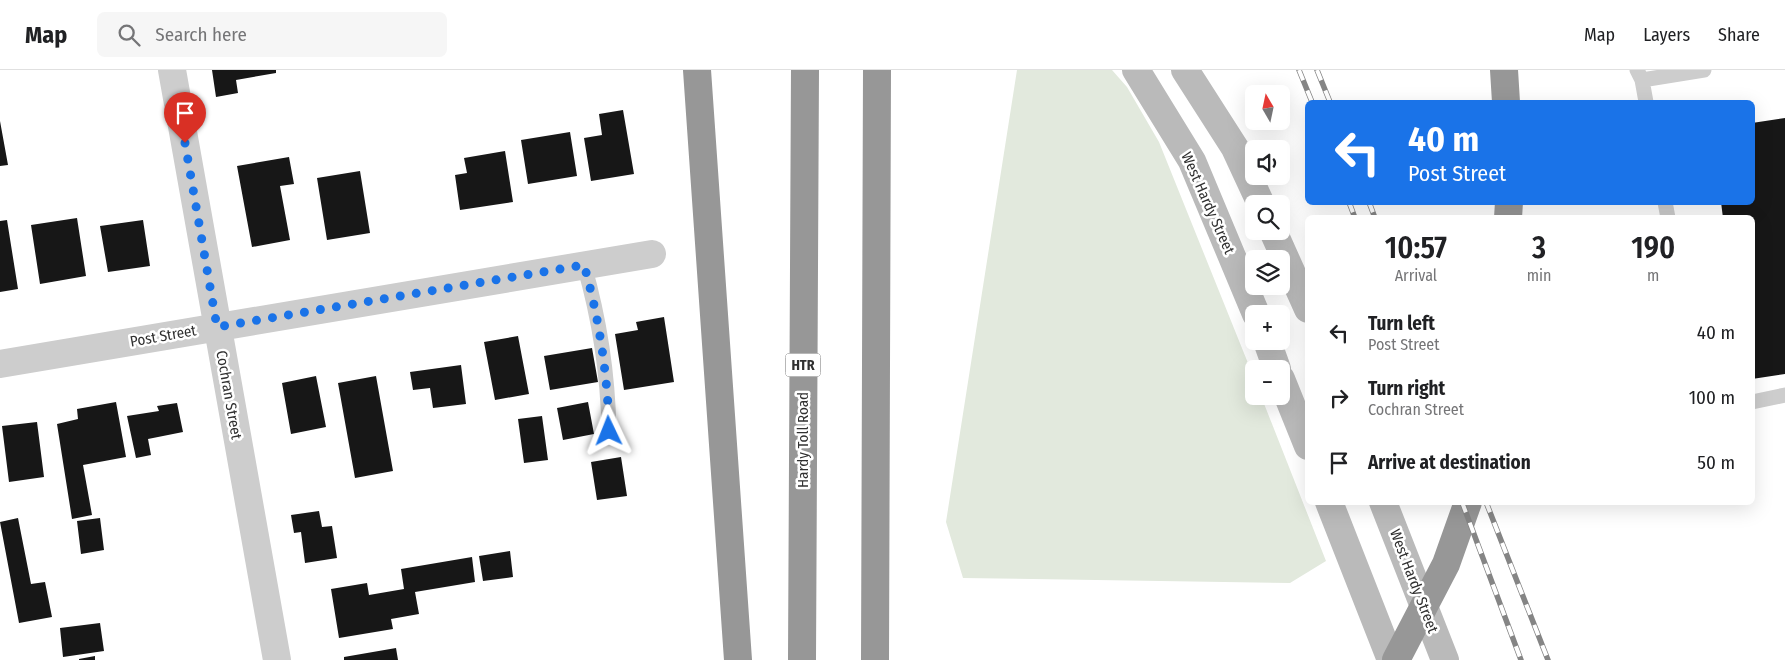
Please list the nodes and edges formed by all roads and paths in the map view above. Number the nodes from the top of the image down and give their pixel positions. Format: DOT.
graph roads {
  1 [pos="172,70"];
  2 [pos="697,70"];
  3 [pos="805,70"];
  4 [pos="877,70"];
  5 [pos="1136,70"];
  6 [pos="1186,70"];
  7 [pos="1504,70"];
  8 [pos="1704,70"];
  9 [pos="1639,75"];
  10 [pos="1506,100"];
  11 [pos="1645,100"];
  12 [pos="1257,195"];
  13 [pos="1277,240"];
  14 [pos="652,254"];
  15 [pos="584,265"];
  16 [pos="1305,302"];
  17 [pos="1252,305"];
  18 [pos="217,327"];
  19 [pos="0,364"];
  20 [pos="1785,395"];
  21 [pos="1290,401"];
  22 [pos="1755,401"];
  23 [pos="609,431"];
  24 [pos="1305,439"];
  25 [pos="1330,505"];
  26 [pos="1384,505"];
  27 [pos="1467,505"];
  28 [pos="277,660"];
  29 [pos="738,660"];
  30 [pos="802,660"];
  31 [pos="875,660"];
  32 [pos="1391,660"];
  33 [pos="1396,660"];
  34 [pos="1445,660"];
  1 -- 18 [label="street, Cochran Street"];
  2 -- 29 [label="highway"];
  3 -- 30 [label="highway, Hardy Toll Road / HTR"];
  4 -- 31 [label="highway"];
  5 -- 17 [label="main road, West Hardy Street"];
  6 -- 12 [label="main road"];
  7 -- 10 [label="highway"];
  8 -- 9 [label="lane"];
  9 -- 11 [label="lane"];
  13 -- 16 [label="main road"];
  14 -- 15 [label="street, Post Street"];
  15 -- 18 [label="street, Post Street"];
  15 -- 23 [label="lane"];
  18 -- 19 [label="street, Post Street"];
  18 -- 28 [label="street, Cochran Street"];
  20 -- 22 [label="lane"];
  21 -- 24 [label="main road"];
  25 -- 32 [label="main road"];
  26 -- 34 [label="main road, West Hardy Street"];
  27 -- 33 [label="highway"];
}
